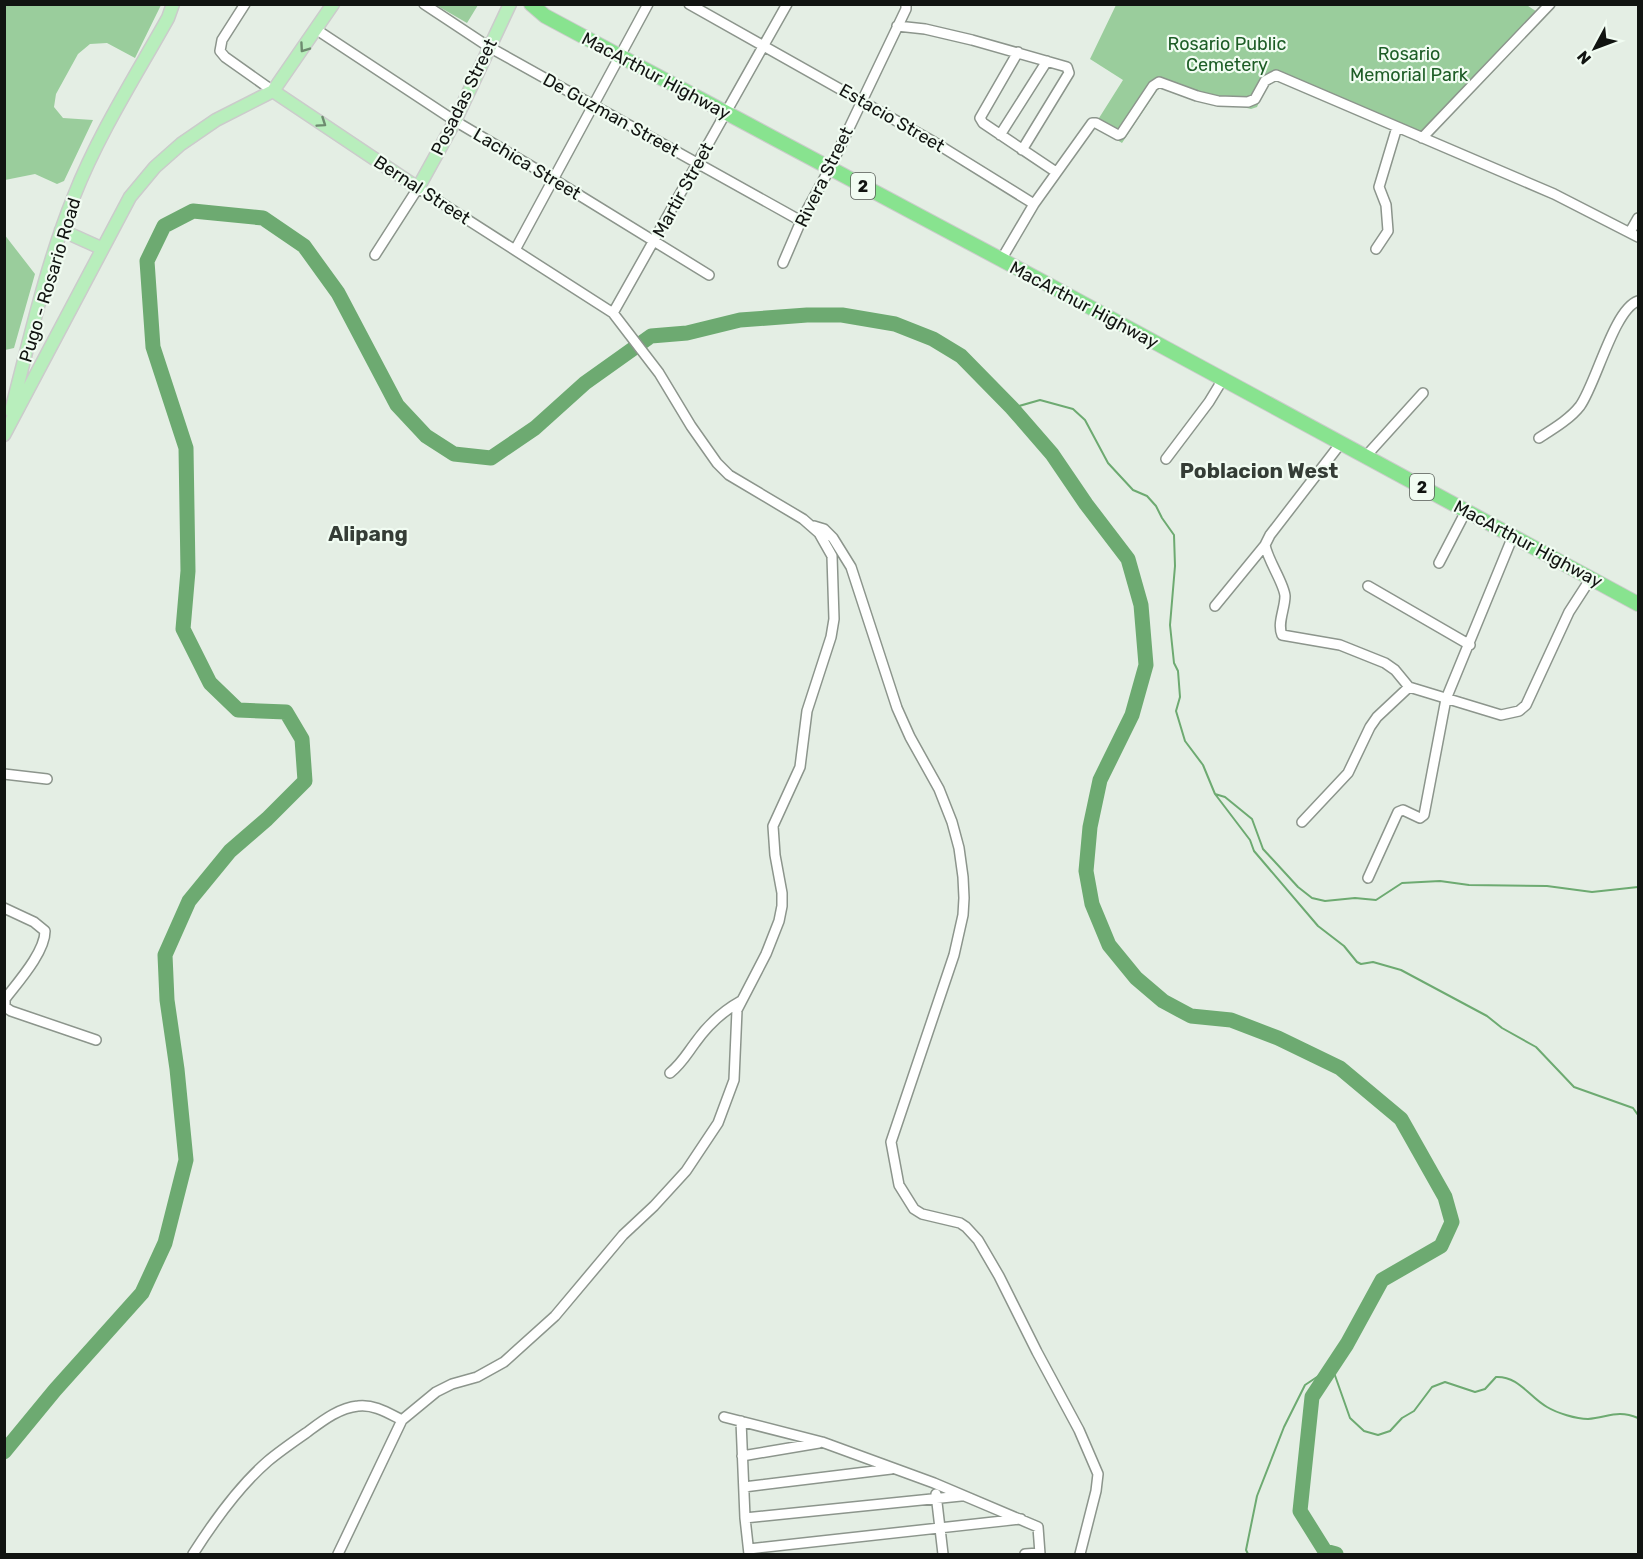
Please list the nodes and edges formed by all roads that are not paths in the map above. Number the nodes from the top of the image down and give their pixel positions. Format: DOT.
graph roads {
  1 [pos="173,4"];
  2 [pos="245,4"];
  3 [pos="333,4"];
  4 [pos="423,4"];
  5 [pos="510,4"];
  6 [pos="531,4"];
  7 [pos="648,4"];
  8 [pos="689,4"];
  9 [pos="787,4"];
  10 [pos="906,4"];
  11 [pos="1546,6"];
  12 [pos="897,26"];
  13 [pos="316,30"];
  14 [pos="762,46"];
  15 [pos="489,47"];
  16 [pos="1018,52"];
  17 [pos="620,56"];
  18 [pos="1047,60"];
  19 [pos="273,91"];
  20 [pos="861,100"];
  21 [pos="594,106"];
  22 [pos="725,113"];
  23 [pos="455,121"];
  24 [pos="1397,127"];
  25 [pos="1000,135"];
  26 [pos="1422,138"];
  27 [pos="1022,150"];
  28 [pos="698,163"];
  29 [pos="830,168"];
  30 [pos="1056,172"];
  31 [pos="553,178"];
  32 [pos="418,188"];
  33 [pos="1035,204"];
  34 [pos="1638,218"];
  35 [pos="801,221"];
  36 [pos="61,230"];
  37 [pos="1634,234"];
  38 [pos="654,242"];
  39 [pos="101,248"];
  40 [pos="1376,249"];
  41 [pos="515,250"];
  42 [pos="375,255"];
  43 [pos="1001,260"];
  44 [pos="783,263"];
  45 [pos="709,275"];
  46 [pos="1638,301"];
  47 [pos="613,313"];
  48 [pos="1223,379"];
  49 [pos="1423,393"];
  50 [pos="5,434"];
  51 [pos="1539,438"];
  52 [pos="1341,443"];
  53 [pos="1366,456"];
  54 [pos="1166,459"];
  55 [pos="1466,511"];
  56 [pos="814,526"];
  57 [pos="1513,536"];
  58 [pos="1265,545"];
  59 [pos="1439,563"];
  60 [pos="1591,578"];
  61 [pos="1368,586"];
  62 [pos="1638,604"];
  63 [pos="1215,606"];
  64 [pos="1470,645"];
  65 [pos="1409,687"];
  66 [pos="1446,699"];
  67 [pos="4,774"];
  68 [pos="46,779"];
  69 [pos="1302,822"];
  70 [pos="1368,878"];
  71 [pos="4,908"];
  72 [pos="741,1000"];
  73 [pos="96,1040"];
  74 [pos="670,1073"];
  75 [pos="724,1416"];
  76 [pos="402,1420"];
  77 [pos="741,1421"];
  78 [pos="822,1442"];
  79 [pos="742,1456"];
  80 [pos="894,1469"];
  81 [pos="934,1484"];
  82 [pos="744,1487"];
  83 [pos="964,1495"];
  84 [pos="936,1498"];
  85 [pos="745,1518"];
  86 [pos="1022,1519"];
  87 [pos="939,1528"];
  88 [pos="749,1552"];
  89 [pos="193,1554"];
  90 [pos="338,1554"];
  91 [pos="943,1554"];
  92 [pos="1025,1554"];
  93 [pos="1040,1554"];
  94 [pos="1080,1554"];
  1 -- 36 [label="main road, Pugo - Rosario Road"];
  2 -- 19 [label="street, Bernal Street"];
  3 -- 13 [label="main road"];
  4 -- 15 [label="street, De Guzman Street"];
  5 -- 15 [label="main road, Posadas Street"];
  6 -- 17 [label="highway, MacArthur Highway / 2"];
  7 -- 17 [label="street"];
  8 -- 14 [label="street, Estacio Street"];
  9 -- 14 [label="street, Martir Street"];
  10 -- 12 [label="street, Rivera Street"];
  11 -- 26 [label="street"];
  12 -- 16 [label="street"];
  12 -- 20 [label="street, Rivera Street"];
  13 -- 19 [label="main road, one-way"];
  13 -- 23 [label="street, Lachica Street"];
  14 -- 20 [label="street, Estacio Street"];
  14 -- 22 [label="street, Martir Street"];
  15 -- 21 [label="street, De Guzman Street"];
  15 -- 23 [label="main road, Posadas Street"];
  16 -- 18 [label="street"];
  16 -- 25 [label="street"];
  17 -- 21 [label="street"];
  17 -- 22 [label="highway, MacArthur Highway / 2"];
  18 -- 25 [label="street"];
  18 -- 27 [label="street"];
  19 -- 32 [label="main road, Bernal Street, one-way"];
  19 -- 39 [label="main road, Pugo - Rosario Road"];
  20 -- 29 [label="street, Rivera Street"];
  20 -- 33 [label="street, Estacio Street"];
  21 -- 28 [label="street, De Guzman Street"];
  21 -- 31 [label="street"];
  22 -- 28 [label="street, Martir Street"];
  22 -- 29 [label="highway, MacArthur Highway / 2"];
  23 -- 31 [label="street, Lachica Street"];
  23 -- 32 [label="main road, Posadas Street"];
  24 -- 26 [label="street"];
  24 -- 30 [label="street"];
  24 -- 40 [label="street"];
  25 -- 27 [label="street"];
  26 -- 37 [label="street"];
  27 -- 30 [label="street"];
  28 -- 35 [label="street, De Guzman Street"];
  28 -- 38 [label="street, Martir Street"];
  29 -- 35 [label="street, Rivera Street"];
  29 -- 43 [label="highway, MacArthur Highway / 2"];
  30 -- 33 [label="street"];
  31 -- 38 [label="street, Lachica Street"];
  31 -- 41 [label="street"];
  32 -- 41 [label="street, Bernal Street"];
  32 -- 42 [label="street"];
  33 -- 43 [label="street"];
  34 -- 37 [label="street"];
  35 -- 44 [label="street, Rivera Street"];
  36 -- 39 [label="main road"];
  36 -- 50 [label="main road, Pugo - Rosario Road"];
  38 -- 45 [label="street, Lachica Street"];
  38 -- 47 [label="street, Martir Street"];
  39 -- 50 [label="main road, Pugo - Rosario Road"];
  41 -- 47 [label="street, Bernal Street"];
  43 -- 48 [label="highway, MacArthur Highway / 2"];
  46 -- 51 [label="street"];
  47 -- 56 [label="street, Bernal Street"];
  48 -- 52 [label="highway, MacArthur Highway / 2"];
  48 -- 54 [label="street"];
  49 -- 53 [label="street"];
  52 -- 53 [label="highway, MacArthur Highway / 2"];
  52 -- 58 [label="street"];
  53 -- 55 [label="highway, MacArthur Highway / 2"];
  55 -- 57 [label="highway, MacArthur Highway / 2"];
  55 -- 59 [label="street"];
  56 -- 72 [label="street"];
  56 -- 94 [label="street, Bernal Street"];
  57 -- 60 [label="highway, MacArthur Highway / 2"];
  57 -- 64 [label="street"];
  58 -- 63 [label="street"];
  58 -- 65 [label="street"];
  60 -- 62 [label="highway, MacArthur Highway / 2"];
  60 -- 66 [label="street"];
  61 -- 64 [label="street"];
  64 -- 66 [label="street"];
  65 -- 66 [label="street"];
  65 -- 69 [label="street"];
  66 -- 70 [label="street"];
  67 -- 68 [label="street"];
  71 -- 73 [label="street"];
  72 -- 74 [label="street"];
  72 -- 76 [label="street"];
  75 -- 77 [label="street"];
  76 -- 89 [label="street"];
  76 -- 90 [label="street"];
  77 -- 78 [label="street"];
  77 -- 79 [label="street"];
  78 -- 79 [label="street"];
  78 -- 80 [label="street"];
  79 -- 82 [label="street"];
  80 -- 81 [label="street"];
  80 -- 82 [label="street"];
  81 -- 83 [label="street"];
  81 -- 84 [label="street"];
  82 -- 85 [label="street"];
  83 -- 84 [label="street"];
  83 -- 86 [label="street"];
  84 -- 85 [label="street"];
  84 -- 87 [label="street"];
  85 -- 88 [label="street"];
  86 -- 87 [label="street"];
  86 -- 93 [label="street"];
  87 -- 88 [label="street"];
  87 -- 91 [label="street"];
  92 -- 93 [label="street"];
}
